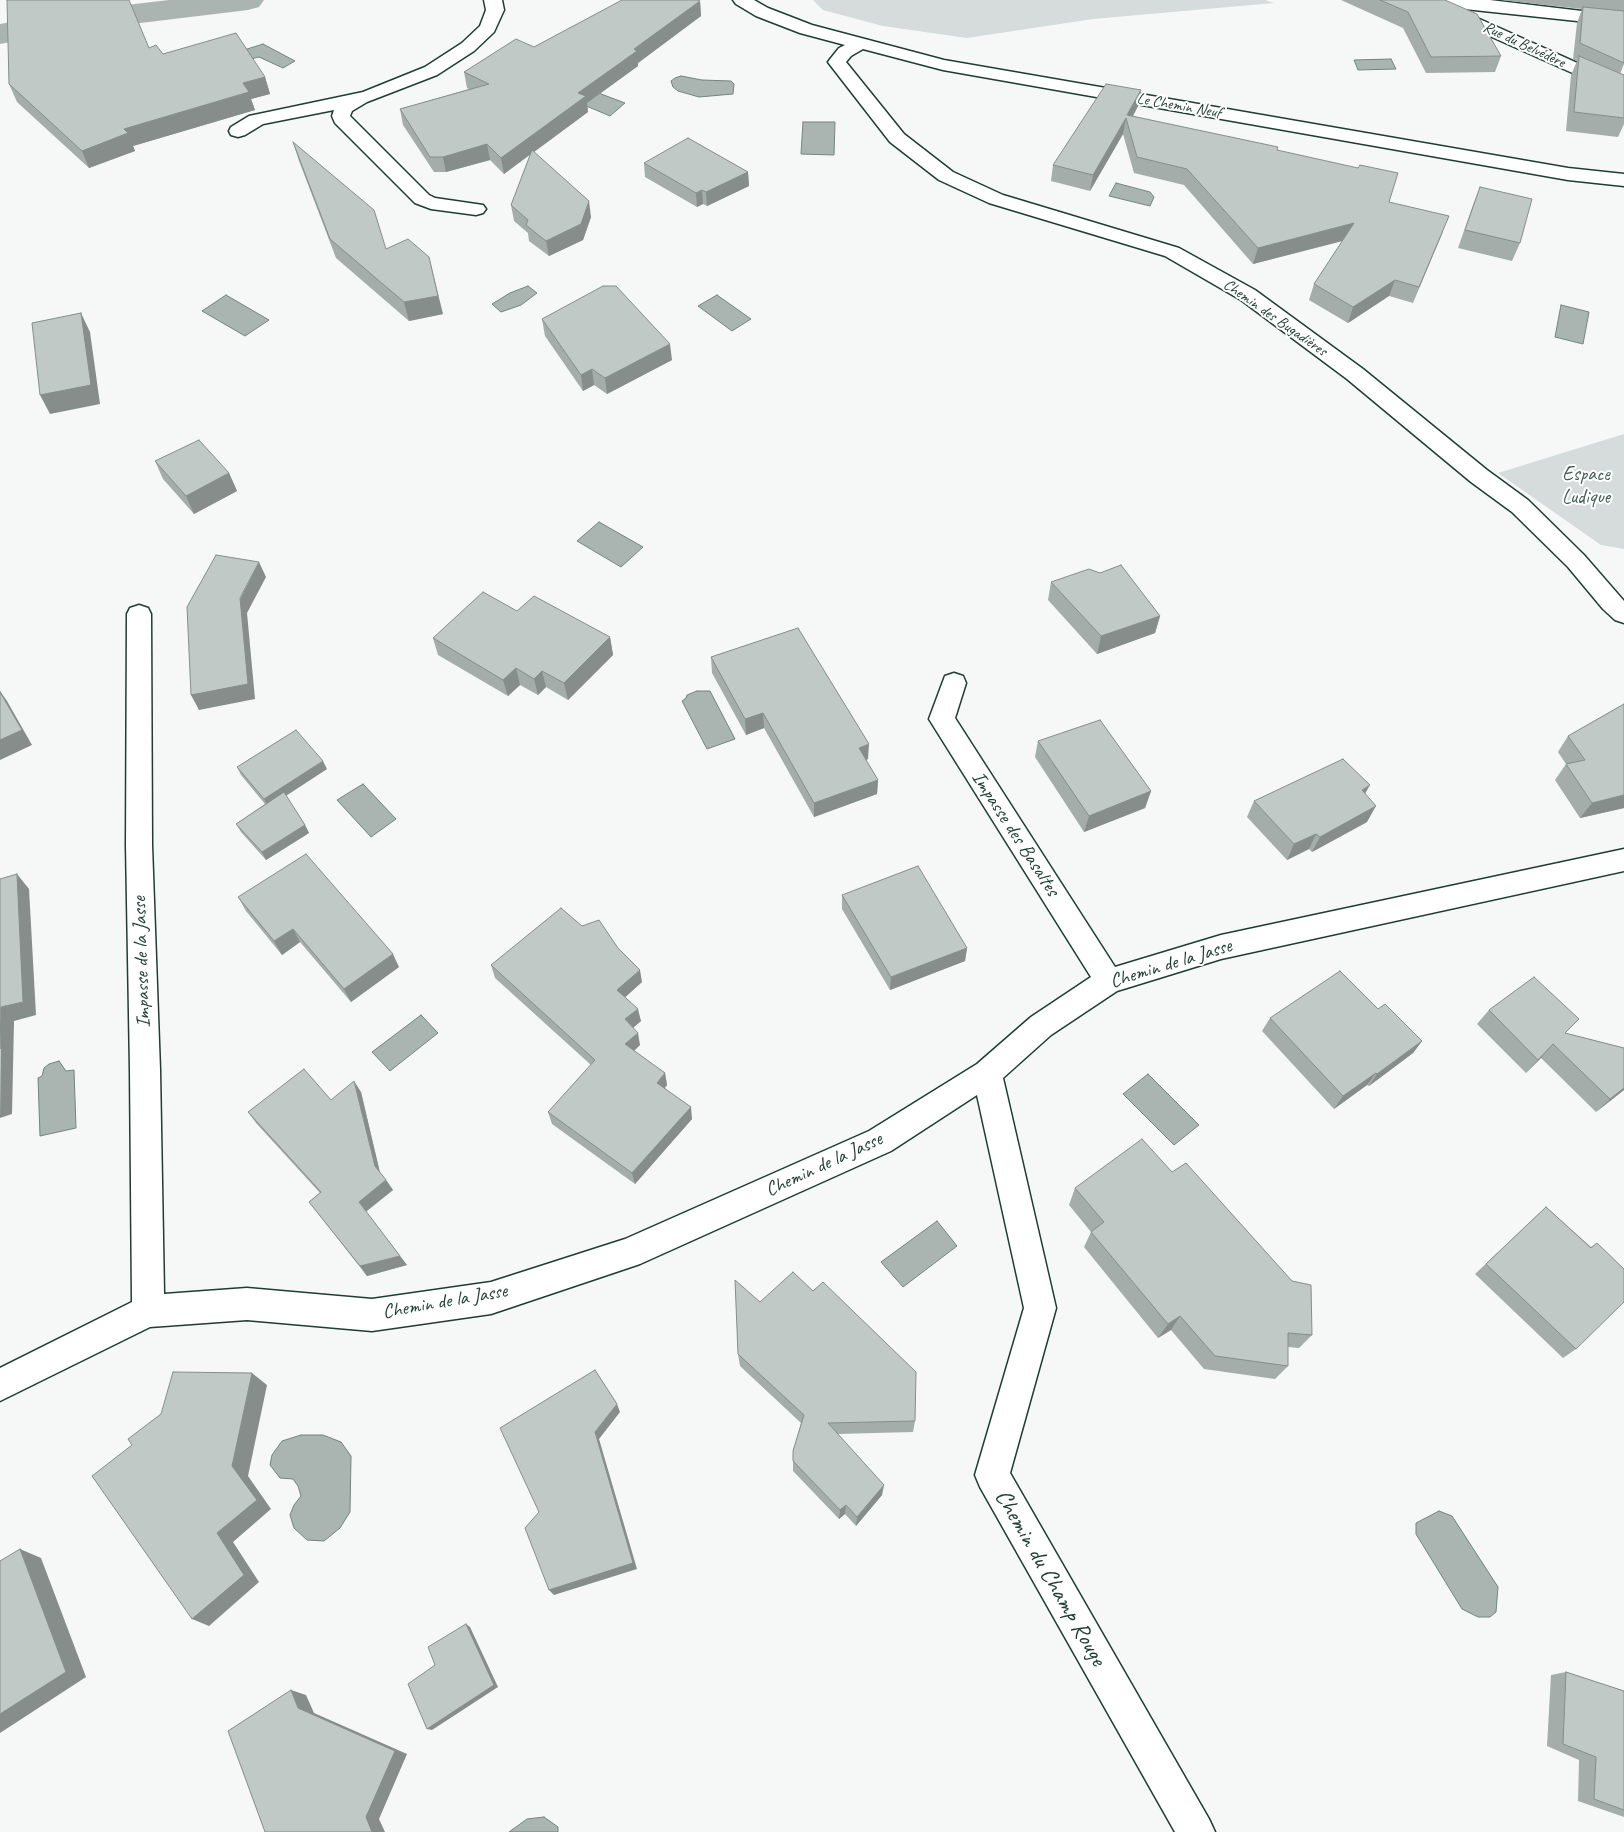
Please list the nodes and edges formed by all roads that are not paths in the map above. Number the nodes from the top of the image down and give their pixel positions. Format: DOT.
graph roads {
  1 [pos="493,0"];
  2 [pos="742,0"];
  3 [pos="1428,2"];
  4 [pos="1624,21"];
  5 [pos="860,44"];
  6 [pos="1624,91"];
  7 [pos="361,98"];
  8 [pos="238,130"];
  9 [pos="1624,180"];
  10 [pos="476,209"];
  11 [pos="140,614"];
  12 [pos="1624,614"];
  13 [pos="954,684"];
  14 [pos="1624,860"];
  15 [pos="1109,980"];
  16 [pos="987,1073"];
  17 [pos="148,1311"];
  18 [pos="0,1385"];
  19 [pos="1196,1832"];
  1 -- 7 [label="street"];
  2 -- 5 [label="street, Le Chemin Neuf"];
  3 -- 4 [label="street"];
  3 -- 6 [label="street, Rue du Belvédère"];
  5 -- 9 [label="street, Le Chemin Neuf"];
  5 -- 12 [label="street, Chemin des Bugadières"];
  7 -- 8 [label="street"];
  7 -- 10 [label="street"];
  11 -- 17 [label="street, Impasse de la Jasse"];
  13 -- 15 [label="street, Impasse des Basaltes"];
  14 -- 15 [label="street, Chemin de la Jasse"];
  15 -- 16 [label="street, Chemin de la Jasse"];
  16 -- 17 [label="street, Chemin de la Jasse"];
  16 -- 19 [label="street, Chemin du Champ Rouge"];
  17 -- 18 [label="street, Chemin de la Jasse"];
}
